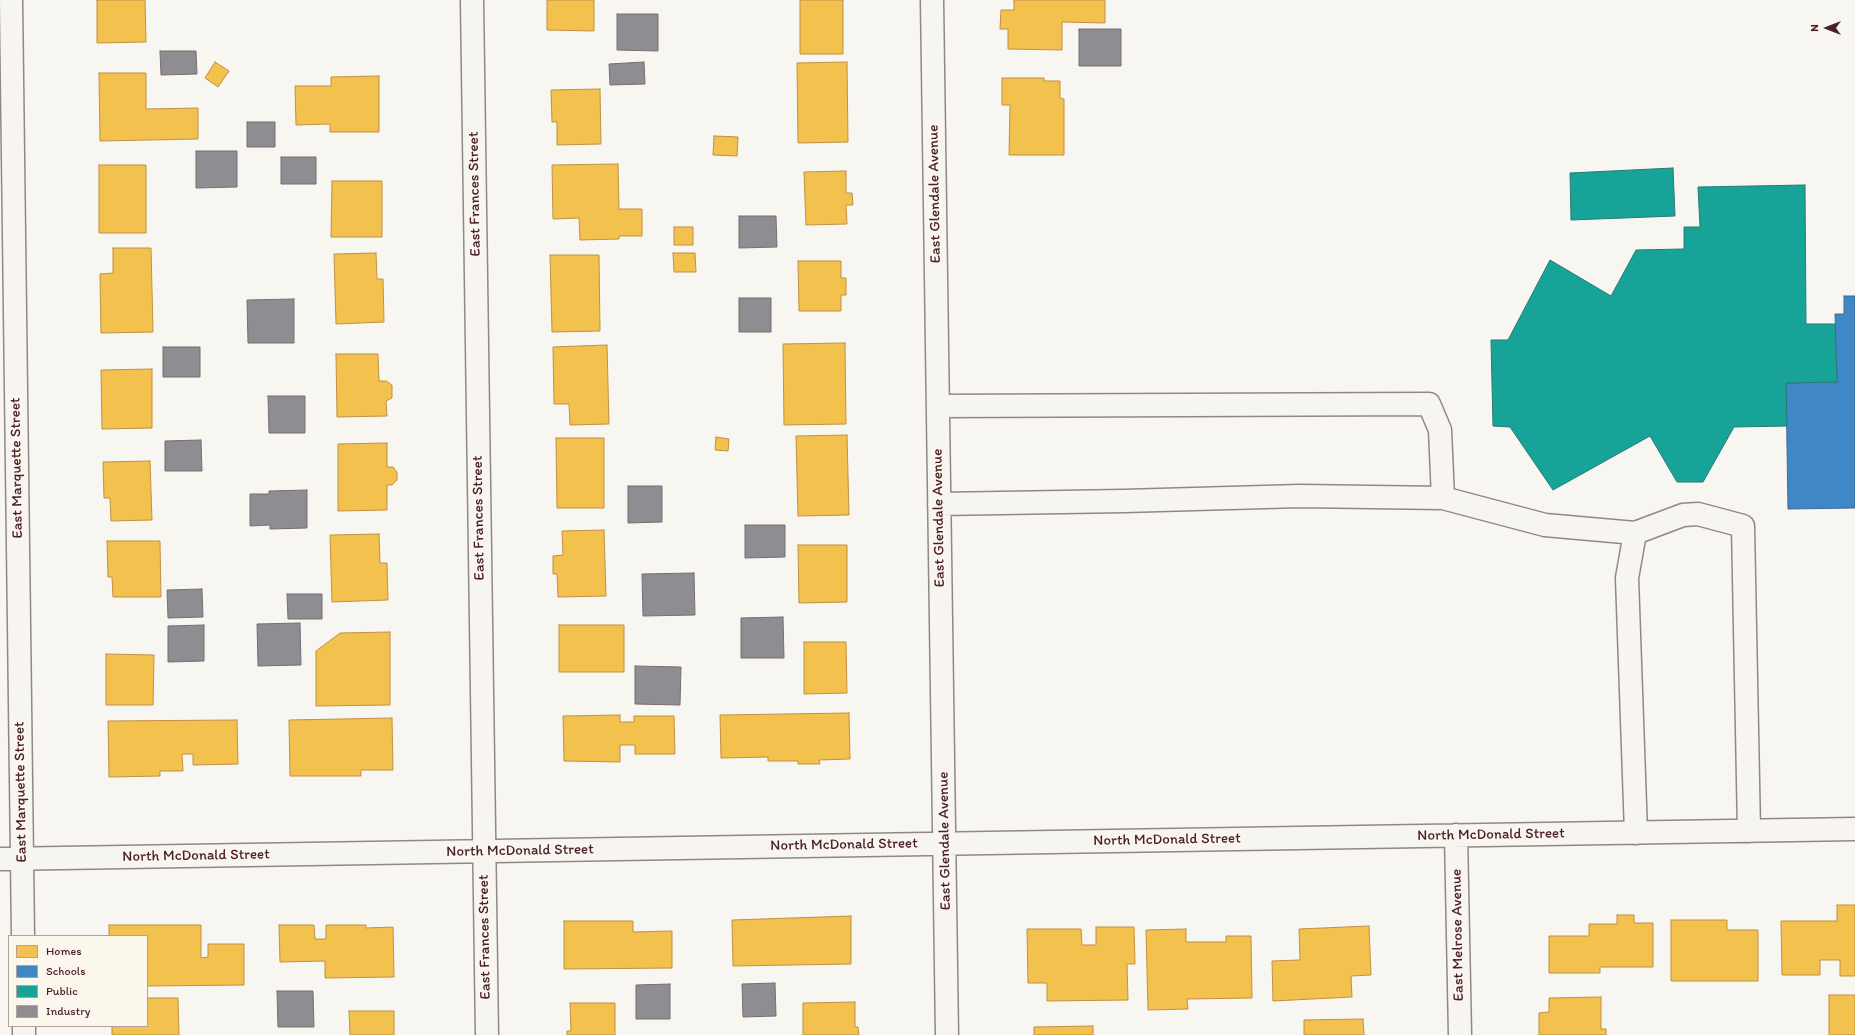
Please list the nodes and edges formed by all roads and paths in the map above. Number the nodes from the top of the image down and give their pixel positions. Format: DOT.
graph roads {
  1 [pos="11,0"];
  2 [pos="472,0"];
  3 [pos="932,0"];
  4 [pos="938,406"];
  5 [pos="1443,498"];
  6 [pos="939,504"];
  7 [pos="1635,533"];
  8 [pos="1855,829"];
  9 [pos="1749,831"];
  10 [pos="1636,833"];
  11 [pos="1456,836"];
  12 [pos="945,844"];
  13 [pos="484,851"];
  14 [pos="22,858"];
  15 [pos="0,859"];
  16 [pos="23,935"];
  17 [pos="487,1035"];
  18 [pos="947,1035"];
  19 [pos="1460,1035"];
  1 -- 14 [label="street, East Marquette Street"];
  2 -- 13 [label="street, East Frances Street"];
  3 -- 4 [label="street, East Glendale Avenue"];
  4 -- 5 [label="street"];
  4 -- 6 [label="street, East Glendale Avenue"];
  5 -- 6 [label="street"];
  5 -- 7 [label="street"];
  6 -- 12 [label="street, East Glendale Avenue"];
  7 -- 9 [label="street"];
  7 -- 10 [label="street"];
  8 -- 9 [label="street, North McDonald Street"];
  9 -- 10 [label="street, North McDonald Street"];
  10 -- 11 [label="street, North McDonald Street"];
  11 -- 12 [label="street, North McDonald Street"];
  11 -- 19 [label="street, East Melrose Avenue"];
  12 -- 13 [label="street, North McDonald Street"];
  12 -- 18 [label="street, East Glendale Avenue"];
  13 -- 14 [label="street, North McDonald Street"];
  13 -- 17 [label="street, East Frances Street"];
  14 -- 15 [label="street, North McDonald Street"];
  14 -- 16 [label="street, East Marquette Street"];
}
